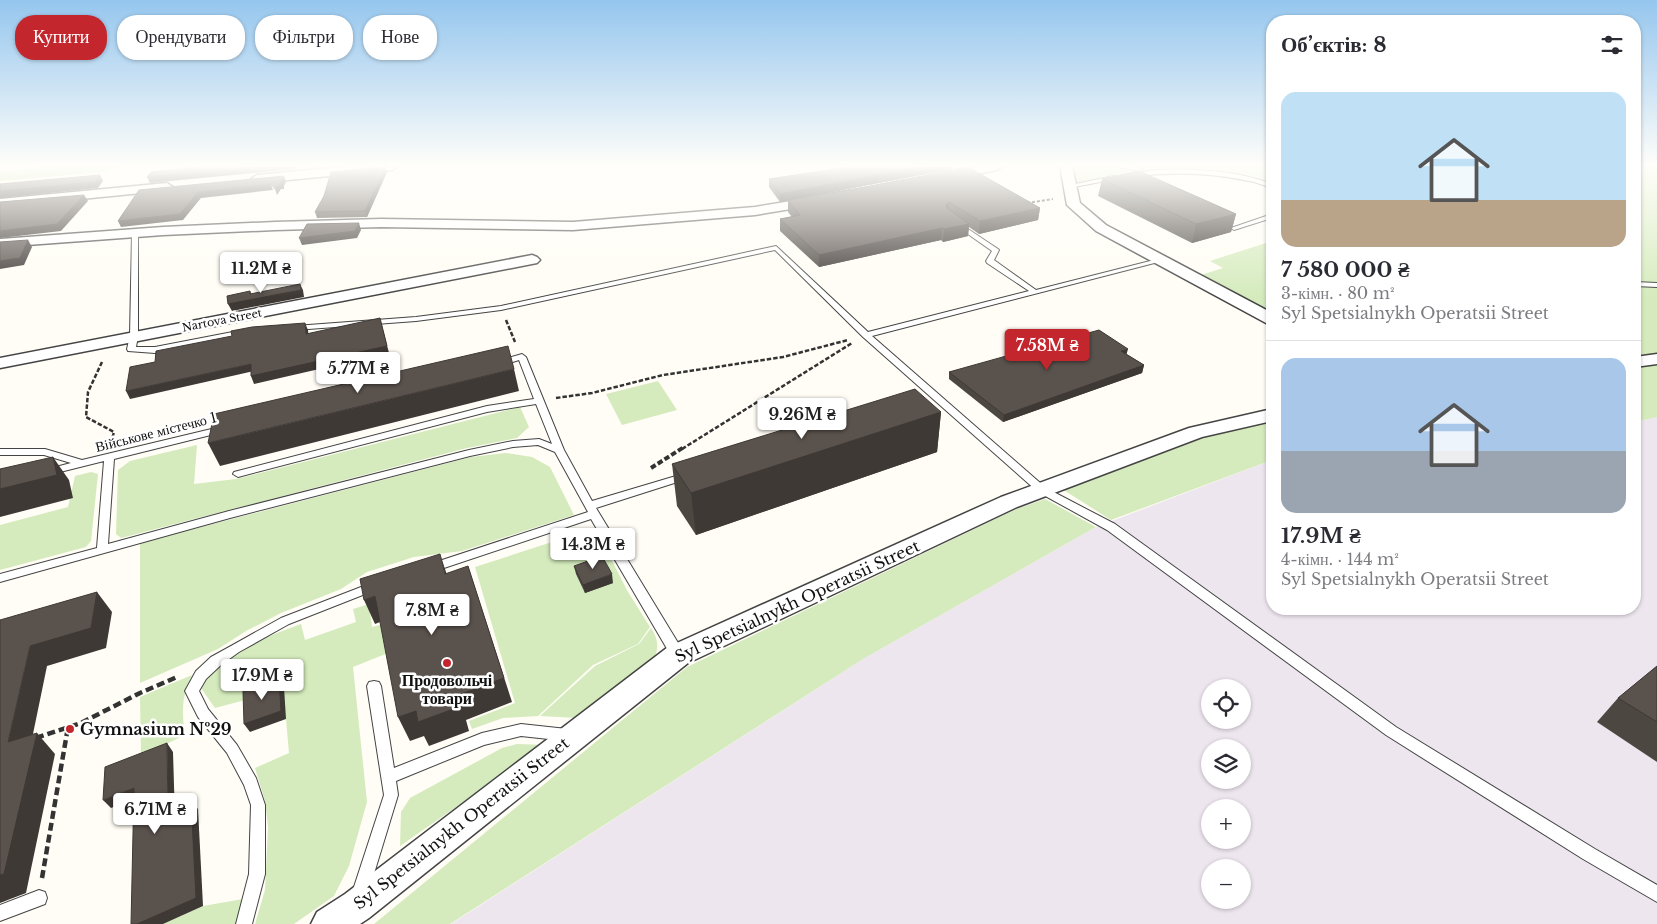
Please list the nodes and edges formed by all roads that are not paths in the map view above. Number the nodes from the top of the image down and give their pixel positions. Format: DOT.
graph roads {
  1 [pos="766,209"];
  2 [pos="1079,209"];
  3 [pos="949,218"];
  4 [pos="1266,218"];
  5 [pos="1234,228"];
  6 [pos="135,233"];
  7 [pos="0,243"];
  8 [pos="532,260"];
  9 [pos="1162,260"];
  10 [pos="1641,284"];
  11 [pos="1657,285"];
  12 [pos="1035,292"];
  13 [pos="1266,316"];
  14 [pos="284,329"];
  15 [pos="255,330"];
  16 [pos="866,335"];
  17 [pos="134,336"];
  18 [pos="1657,359"];
  19 [pos="1641,361"];
  20 [pos="0,363"];
  21 [pos="493,364"];
  22 [pos="538,400"];
  23 [pos="1266,417"];
  24 [pos="234,427"];
  25 [pos="559,450"];
  26 [pos="0,452"];
  27 [pos="109,457"];
  28 [pos="81,464"];
  29 [pos="238,474"];
  30 [pos="692,474"];
  31 [pos="36,475"];
  32 [pos="1042,490"];
  33 [pos="591,510"];
  34 [pos="102,550"];
  35 [pos="417,572"];
  36 [pos="0,578"];
  37 [pos="389,581"];
  38 [pos="678,655"];
  39 [pos="374,686"];
  40 [pos="573,736"];
  41 [pos="389,776"];
  42 [pos="1657,894"];
  43 [pos="38,898"];
  44 [pos="356,906"];
  45 [pos="0,913"];
  46 [pos="244,924"];
  47 [pos="329,924"];
  1 -- 6 [label="street"];
  2 -- 9 [label="street"];
  3 -- 12 [label="lane"];
  4 -- 5 [label="lane"];
  6 -- 7 [label="street"];
  6 -- 17 [label="lane"];
  8 -- 17 [label="street, Nartova Street"];
  9 -- 12 [label="lane"];
  9 -- 13 [label="street"];
  10 -- 11 [label="lane"];
  12 -- 16 [label="lane"];
  14 -- 16 [label="lane"];
  15 -- 17 [label="lane"];
  16 -- 32 [label="lane"];
  17 -- 20 [label="street, Nartova Street"];
  18 -- 19 [label="street"];
  21 -- 22 [label="lane"];
  22 -- 25 [label="lane"];
  22 -- 29 [label="lane"];
  23 -- 32 [label="street, Syl Spetsialnykh Operatsii Street"];
  24 -- 27 [label="lane, Військове містечко 1"];
  25 -- 33 [label="lane"];
  25 -- 34 [label="lane"];
  26 -- 28 [label="lane"];
  27 -- 28 [label="lane, Військове містечко 1"];
  27 -- 34 [label="lane"];
  28 -- 31 [label="lane, Військове містечко 1"];
  30 -- 33 [label="lane"];
  32 -- 38 [label="street, Syl Spetsialnykh Operatsii Street"];
  32 -- 42 [label="lane"];
  33 -- 35 [label="lane"];
  33 -- 38 [label="lane"];
  34 -- 36 [label="lane"];
  37 -- 46 [label="lane"];
  38 -- 40 [label="street, Syl Spetsialnykh Operatsii Street"];
  39 -- 41 [label="lane"];
  40 -- 41 [label="lane"];
  40 -- 44 [label="street, Syl Spetsialnykh Operatsii Street"];
  41 -- 44 [label="lane"];
  43 -- 45 [label="lane"];
  44 -- 47 [label="street, Syl Spetsialnykh Operatsii Street"];
}
